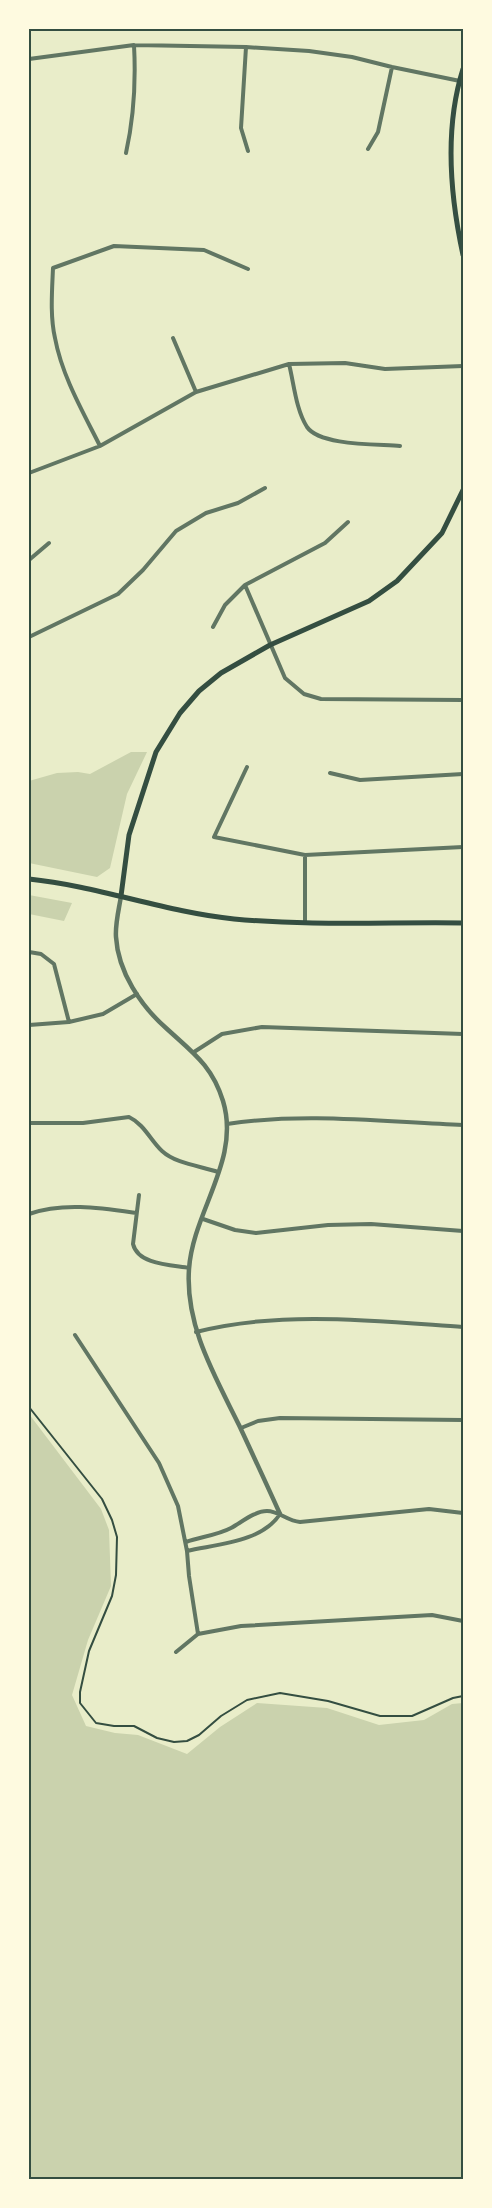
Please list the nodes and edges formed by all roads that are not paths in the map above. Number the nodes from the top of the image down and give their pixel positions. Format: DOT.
graph roads {
  1 [pos="134,45"];
  2 [pos="246,46"];
  3 [pos="29,59"];
  4 [pos="392,67"];
  5 [pos="463,69"];
  6 [pos="460,81"];
  7 [pos="368,149"];
  8 [pos="248,151"];
  9 [pos="126,153"];
  10 [pos="463,255"];
  11 [pos="248,269"];
  12 [pos="174,338"];
  13 [pos="289,364"];
  14 [pos="463,366"];
  15 [pos="196,392"];
  16 [pos="100,446"];
  17 [pos="400,446"];
  18 [pos="29,473"];
  19 [pos="265,488"];
  20 [pos="463,490"];
  21 [pos="348,522"];
  22 [pos="49,543"];
  23 [pos="29,560"];
  24 [pos="245,585"];
  25 [pos="213,627"];
  26 [pos="29,637"];
  27 [pos="270,645"];
  28 [pos="463,700"];
  29 [pos="247,767"];
  30 [pos="330,773"];
  31 [pos="463,774"];
  32 [pos="463,847"];
  33 [pos="305,855"];
  34 [pos="29,878"];
  35 [pos="121,896"];
  36 [pos="305,922"];
  37 [pos="463,922"];
  38 [pos="29,952"];
  39 [pos="137,994"];
  40 [pos="69,1022"];
  41 [pos="29,1025"];
  42 [pos="463,1034"];
  43 [pos="194,1052"];
  44 [pos="29,1123"];
  45 [pos="228,1124"];
  46 [pos="463,1125"];
  47 [pos="218,1172"];
  48 [pos="139,1195"];
  49 [pos="136,1213"];
  50 [pos="29,1214"];
  51 [pos="203,1219"];
  52 [pos="463,1231"];
  53 [pos="189,1268"];
  54 [pos="463,1327"];
  55 [pos="196,1332"];
  56 [pos="75,1335"];
  57 [pos="463,1420"];
  58 [pos="241,1428"];
  59 [pos="463,1513"];
  60 [pos="280,1514"];
  61 [pos="186,1542"];
  62 [pos="187,1551"];
  63 [pos="463,1621"];
  64 [pos="198,1634"];
  65 [pos="176,1652"];
  1 -- 2 [label="street"];
  1 -- 3 [label="street"];
  1 -- 9 [label="street"];
  2 -- 4 [label="street"];
  2 -- 8 [label="street"];
  4 -- 6 [label="street"];
  4 -- 7 [label="street"];
  5 -- 6 [label="main road"];
  6 -- 10 [label="main road"];
  11 -- 16 [label="street"];
  12 -- 15 [label="street"];
  13 -- 14 [label="street"];
  13 -- 15 [label="street"];
  13 -- 17 [label="street"];
  15 -- 16 [label="street"];
  16 -- 18 [label="street"];
  19 -- 26 [label="street"];
  20 -- 27 [label="main road"];
  21 -- 24 [label="street"];
  22 -- 23 [label="street"];
  24 -- 25 [label="street"];
  24 -- 27 [label="street"];
  27 -- 28 [label="street"];
  27 -- 35 [label="main road"];
  29 -- 33 [label="street"];
  30 -- 31 [label="street"];
  32 -- 33 [label="street"];
  33 -- 36 [label="street"];
  34 -- 35 [label="main road"];
  35 -- 36 [label="main road"];
  35 -- 39 [label="street"];
  36 -- 37 [label="main road"];
  38 -- 40 [label="street"];
  39 -- 40 [label="street"];
  39 -- 43 [label="street"];
  40 -- 41 [label="street"];
  42 -- 43 [label="street"];
  43 -- 45 [label="street"];
  44 -- 47 [label="street"];
  45 -- 46 [label="street"];
  45 -- 47 [label="street"];
  47 -- 51 [label="street"];
  48 -- 49 [label="street"];
  49 -- 50 [label="street"];
  49 -- 53 [label="street"];
  51 -- 52 [label="street"];
  51 -- 53 [label="street"];
  53 -- 55 [label="street"];
  54 -- 55 [label="street"];
  55 -- 58 [label="street"];
  56 -- 61 [label="street"];
  57 -- 58 [label="street"];
  58 -- 60 [label="street"];
  59 -- 60 [label="street"];
  60 -- 61 [label="street"];
  60 -- 62 [label="street"];
  61 -- 62 [label="street"];
  62 -- 64 [label="street"];
  63 -- 64 [label="street"];
  64 -- 65 [label="street"];
}
